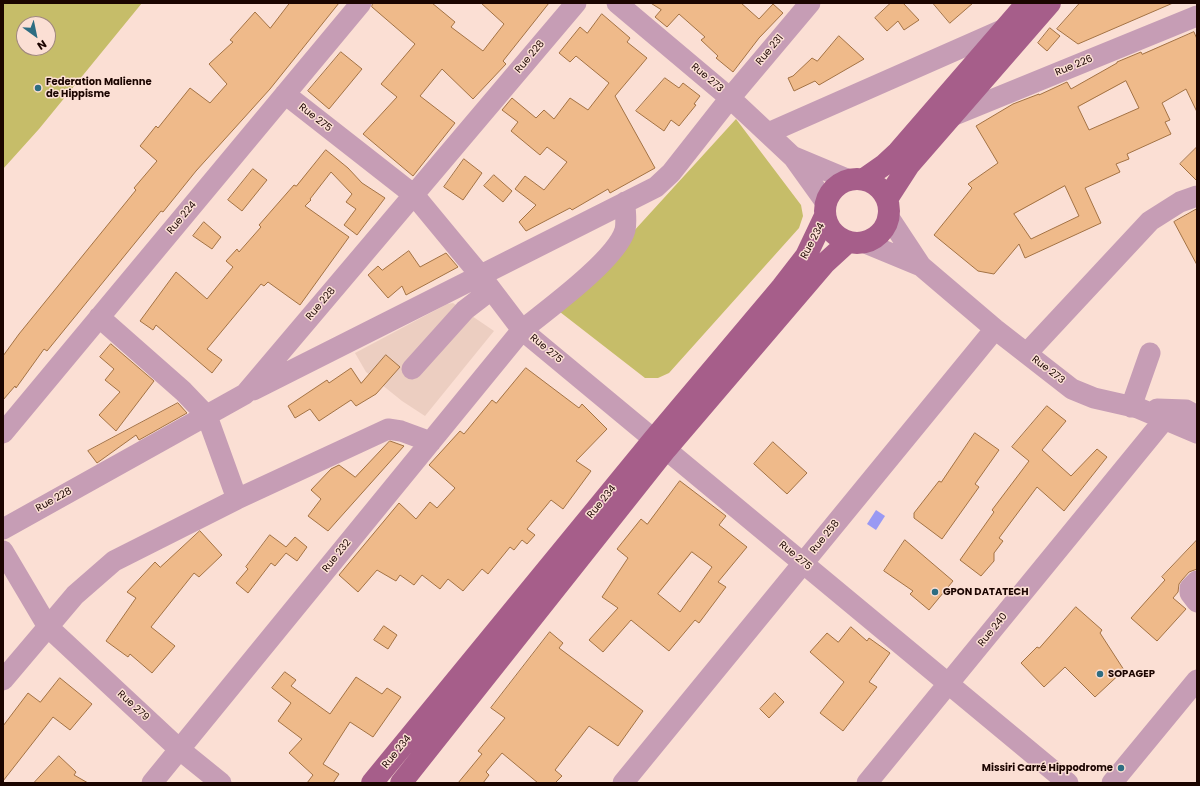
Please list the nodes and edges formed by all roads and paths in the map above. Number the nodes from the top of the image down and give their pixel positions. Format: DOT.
graph roads {
  1 [pos="361,3"];
  2 [pos="576,3"];
  3 [pos="617,3"];
  4 [pos="810,3"];
  5 [pos="1028,3"];
  6 [pos="1050,3"];
  7 [pos="1197,16"];
  8 [pos="1004,30"];
  9 [pos="285,94"];
  10 [pos="730,98"];
  11 [pos="952,116"];
  12 [pos="768,133"];
  13 [pos="793,156"];
  14 [pos="856,180"];
  15 [pos="414,195"];
  16 [pos="1197,196"];
  17 [pos="625,202"];
  18 [pos="888,208"];
  19 [pos="825,210"];
  20 [pos="855,242"];
  21 [pos="921,266"];
  22 [pos="486,283"];
  23 [pos="99,317"];
  24 [pos="995,328"];
  25 [pos="522,330"];
  26 [pos="1027,353"];
  27 [pos="1150,353"];
  28 [pos="412,369"];
  29 [pos="245,394"];
  30 [pos="1135,407"];
  31 [pos="1167,415"];
  32 [pos="207,416"];
  33 [pos="1197,416"];
  34 [pos="3,433"];
  35 [pos="1197,433"];
  36 [pos="431,442"];
  37 [pos="660,444"];
  38 [pos="237,499"];
  39 [pos="3,529"];
  40 [pos="3,552"];
  41 [pos="803,563"];
  42 [pos="1197,581"];
  43 [pos="1197,602"];
  44 [pos="48,627"];
  45 [pos="3,680"];
  46 [pos="1197,680"];
  47 [pos="949,684"];
  48 [pos="179,749"];
  49 [pos="152,783"];
  50 [pos="220,783"];
  51 [pos="372,783"];
  52 [pos="401,783"];
  53 [pos="624,783"];
  54 [pos="868,783"];
  55 [pos="1068,783"];
  56 [pos="1112,783"];
  1 -- 9 [label="street, Rue 224"];
  2 -- 15 [label="street, Rue 228"];
  3 -- 10 [label="street, Rue 273"];
  4 -- 10 [label="street, Rue 231"];
  5 -- 8 [label="main road"];
  6 -- 11 [label="main road"];
  7 -- 11 [label="street, Rue 226"];
  8 -- 12 [label="street"];
  8 -- 14 [label="main road"];
  9 -- 15 [label="street, Rue 275"];
  9 -- 23 [label="street, Rue 224"];
  10 -- 12 [label="street, Rue 273"];
  10 -- 17 [label="street, Rue 231"];
  11 -- 18 [label="main road"];
  12 -- 13 [label="street, Rue 273"];
  13 -- 14 [label="street, Rue 273"];
  13 -- 19 [label="street, Rue 273"];
  14 -- 18 [label="main road"];
  14 -- 19 [label="main road"];
  15 -- 22 [label="street, Rue 275"];
  15 -- 29 [label="street, Rue 228"];
  16 -- 26 [label="street"];
  17 -- 22 [label="street, Rue 231"];
  17 -- 25 [label="street, Rue 232"];
  18 -- 20 [label="main road"];
  18 -- 21 [label="street, Rue 273"];
  19 -- 20 [label="main road"];
  19 -- 37 [label="main road, Rue 234"];
  20 -- 21 [label="street, Rue 273"];
  20 -- 37 [label="main road, Rue 234"];
  21 -- 24 [label="street, Rue 273"];
  22 -- 25 [label="street, Rue 275"];
  22 -- 28 [label="street"];
  22 -- 29 [label="street"];
  23 -- 32 [label="street"];
  23 -- 34 [label="street, Rue 224"];
  24 -- 26 [label="street, Rue 273"];
  24 -- 41 [label="street, Rue 258"];
  25 -- 36 [label="street, Rue 232"];
  25 -- 37 [label="street, Rue 275"];
  26 -- 30 [label="street, Rue 273"];
  27 -- 30 [label="street"];
  29 -- 32 [label="street, Rue 228"];
  30 -- 31 [label="street, Rue 273"];
  31 -- 33 [label="street, Rue 273"];
  31 -- 35 [label="street"];
  31 -- 47 [label="street, Rue 240"];
  32 -- 38 [label="street"];
  32 -- 39 [label="street, Rue 228"];
  36 -- 38 [label="street"];
  36 -- 48 [label="street, Rue 232"];
  37 -- 41 [label="street, Rue 275"];
  37 -- 51 [label="main road, Rue 234"];
  37 -- 52 [label="main road, Rue 234"];
  38 -- 44 [label="street"];
  40 -- 44 [label="street, Rue 279"];
  41 -- 47 [label="street, Rue 275"];
  41 -- 53 [label="street, Rue 258"];
  42 -- 43 [label="street"];
  44 -- 45 [label="street"];
  44 -- 48 [label="street, Rue 279"];
  46 -- 56 [label="street"];
  47 -- 54 [label="street, Rue 240"];
  47 -- 55 [label="street, Rue 275"];
  48 -- 49 [label="street, Rue 232"];
  48 -- 50 [label="street, Rue 279"];
}
